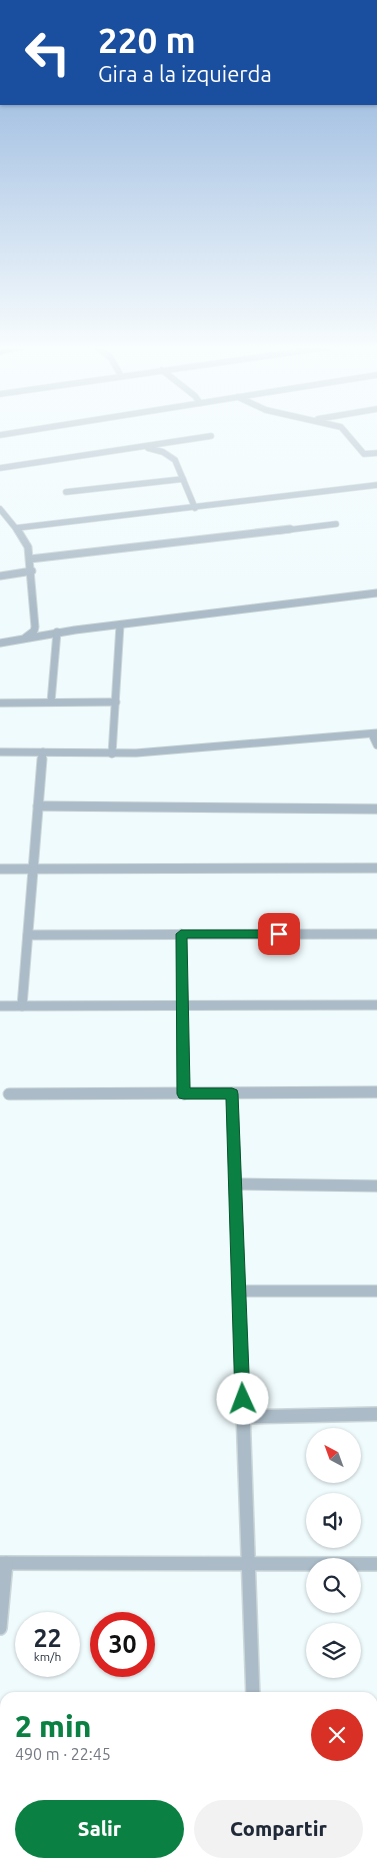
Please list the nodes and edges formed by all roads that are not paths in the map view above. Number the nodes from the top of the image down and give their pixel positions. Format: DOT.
graph roads {
  1 [pos="348,434"];
  2 [pos="211,436"];
  3 [pos="138,447"];
  4 [pos="377,453"];
  5 [pos="0,468"];
  6 [pos="183,478"];
  7 [pos="377,485"];
  8 [pos="66,492"];
  9 [pos="195,508"];
  10 [pos="0,509"];
  11 [pos="3,517"];
  12 [pos="336,524"];
  13 [pos="16,528"];
  14 [pos="30,559"];
  15 [pos="32,572"];
  16 [pos="0,576"];
  17 [pos="377,593"];
  18 [pos="120,625"];
  19 [pos="57,632"];
  20 [pos="26,637"];
  21 [pos="0,644"];
  22 [pos="51,702"];
  23 [pos="116,702"];
  24 [pos="0,703"];
  25 [pos="374,734"];
  26 [pos="377,745"];
  27 [pos="0,752"];
  28 [pos="42,752"];
  29 [pos="112,754"];
  30 [pos="38,806"];
  31 [pos="377,809"];
  32 [pos="33,868"];
  33 [pos="377,868"];
  34 [pos="0,869"];
  35 [pos="181,934"];
  36 [pos="377,934"];
  37 [pos="28,935"];
  38 [pos="182,1005"];
  39 [pos="377,1005"];
  40 [pos="0,1006"];
  41 [pos="22,1006"];
  42 [pos="377,1092"];
  43 [pos="9,1094"];
  44 [pos="184,1094"];
  45 [pos="232,1094"];
  46 [pos="234,1184"];
  47 [pos="377,1186"];
  48 [pos="239,1291"];
  49 [pos="377,1291"];
  50 [pos="377,1414"];
  51 [pos="243,1417"];
  52 [pos="3,1564"];
  53 [pos="248,1564"];
  54 [pos="377,1564"];
  55 [pos="0,1628"];
  56 [pos="253,1692"];
  1 -- 4 [label="street"];
  2 -- 3 [label="street"];
  3 -- 5 [label="street"];
  3 -- 6 [label="street"];
  6 -- 8 [label="street"];
  6 -- 9 [label="street"];
  7 -- 9 [label="street"];
  9 -- 13 [label="street"];
  10 -- 11 [label="street"];
  11 -- 13 [label="street"];
  12 -- 14 [label="street"];
  13 -- 14 [label="street"];
  14 -- 15 [label="street"];
  15 -- 16 [label="street"];
  15 -- 20 [label="street"];
  17 -- 18 [label="street"];
  18 -- 19 [label="street"];
  18 -- 23 [label="street"];
  19 -- 20 [label="street"];
  19 -- 22 [label="street"];
  20 -- 21 [label="street"];
  22 -- 23 [label="street"];
  22 -- 24 [label="street"];
  23 -- 29 [label="street"];
  25 -- 26 [label="street"];
  25 -- 29 [label="street"];
  27 -- 28 [label="street"];
  28 -- 29 [label="street"];
  28 -- 30 [label="street"];
  30 -- 31 [label="street"];
  30 -- 32 [label="street"];
  32 -- 33 [label="street"];
  32 -- 34 [label="street"];
  32 -- 37 [label="street"];
  35 -- 36 [label="street"];
  35 -- 37 [label="street"];
  35 -- 38 [label="street"];
  37 -- 41 [label="street"];
  38 -- 39 [label="street"];
  38 -- 41 [label="street"];
  38 -- 44 [label="street"];
  40 -- 41 [label="street"];
  42 -- 45 [label="street"];
  43 -- 44 [label="street"];
  44 -- 45 [label="street"];
  45 -- 46 [label="street"];
  46 -- 47 [label="street"];
  46 -- 48 [label="street"];
  48 -- 49 [label="street"];
  48 -- 51 [label="street"];
  50 -- 51 [label="street"];
  51 -- 53 [label="street"];
  52 -- 53 [label="street"];
  52 -- 55 [label="street"];
  53 -- 54 [label="street"];
  53 -- 56 [label="street"];
}
